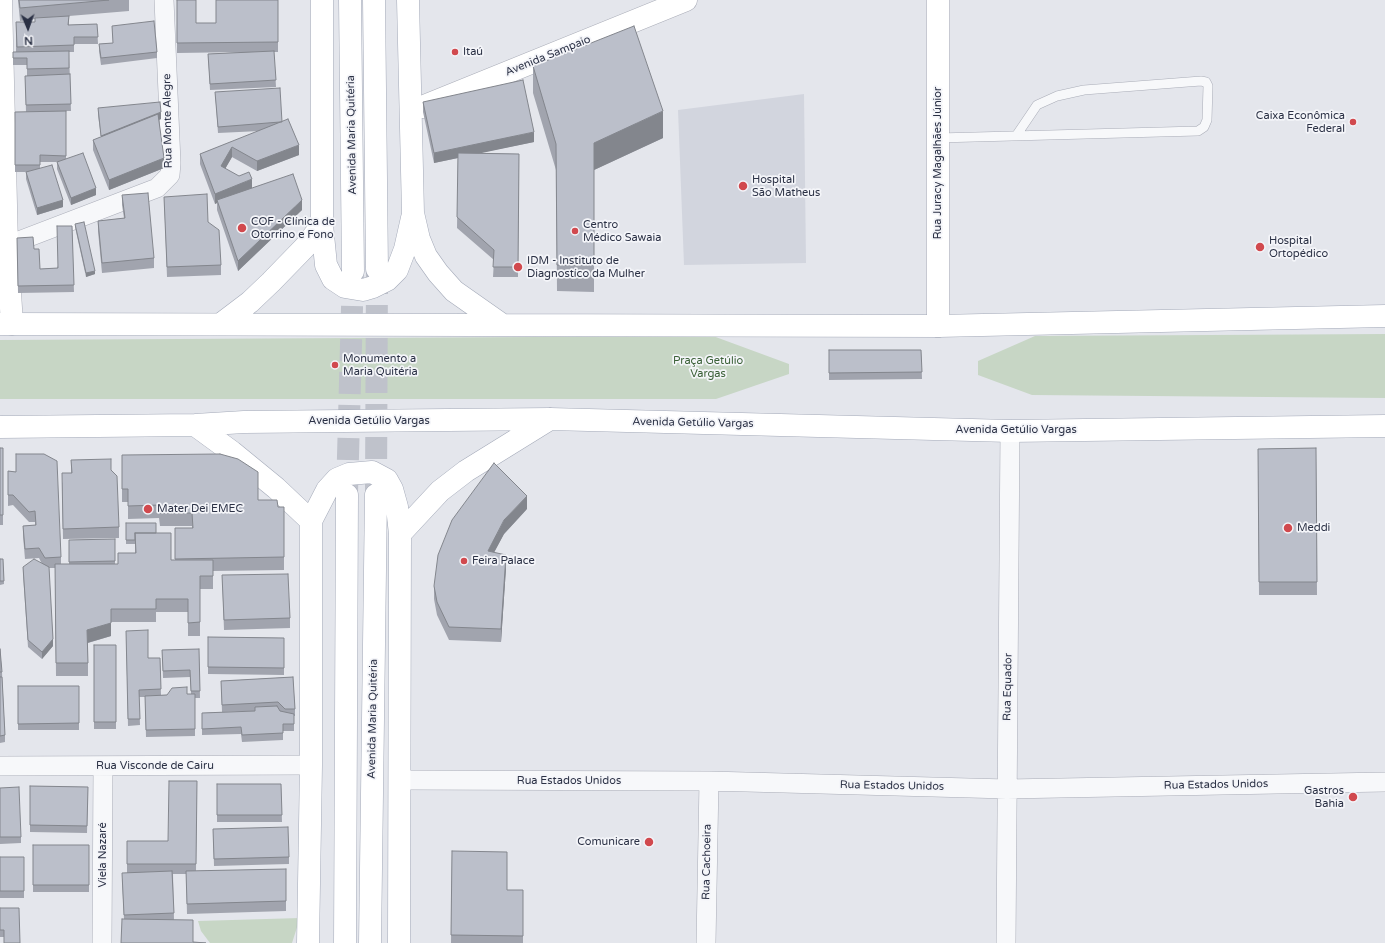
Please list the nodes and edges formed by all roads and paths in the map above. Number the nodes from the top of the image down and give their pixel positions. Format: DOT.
graph roads {
  1 [pos="1,0"];
  2 [pos="164,0"];
  3 [pos="322,0"];
  4 [pos="350,0"];
  5 [pos="374,0"];
  6 [pos="408,0"];
  7 [pos="686,0"];
  8 [pos="938,0"];
  9 [pos="410,112"];
  10 [pos="1016,136"];
  11 [pos="938,138"];
  12 [pos="413,212"];
  13 [pos="322,225"];
  14 [pos="3,247"];
  15 [pos="377,269"];
  16 [pos="353,270"];
  17 [pos="1385,316"];
  18 [pos="6,324"];
  19 [pos="221,324"];
  20 [pos="501,324"];
  21 [pos="938,326"];
  22 [pos="550,419"];
  23 [pos="194,425"];
  24 [pos="1385,426"];
  25 [pos="0,427"];
  26 [pos="1010,431"];
  27 [pos="347,495"];
  28 [pos="376,495"];
  29 [pos="311,521"];
  30 [pos="400,534"];
  31 [pos="311,765"];
  32 [pos="0,766"];
  33 [pos="103,766"];
  34 [pos="400,780"];
  35 [pos="709,781"];
  36 [pos="1385,782"];
  37 [pos="1007,789"];
  38 [pos="102,943"];
  39 [pos="308,943"];
  40 [pos="345,943"];
  41 [pos="370,943"];
  42 [pos="399,943"];
  43 [pos="706,943"];
  44 [pos="1006,943"];
  1 -- 14 [label="main road"];
  2 -- 14 [label="street, Rua Monte Alegre"];
  3 -- 13 [label="main road"];
  4 -- 16 [label="main road, Avenida Maria Quitéria"];
  5 -- 15 [label="main road, Avenida Maria Quitéria"];
  6 -- 9 [label="main road"];
  7 -- 9 [label="main road, Avenida Sampaio"];
  8 -- 11 [label="main road, Rua Juracy Magalhães Júnior"];
  9 -- 12 [label="main road"];
  10 -- 10 [label="lane"];
  10 -- 11 [label="lane"];
  11 -- 21 [label="main road, Rua Juracy Magalhães Júnior"];
  12 -- 13 [label="main road"];
  12 -- 20 [label="main road"];
  13 -- 19 [label="main road"];
  14 -- 18 [label="main road"];
  17 -- 21 [label="main road"];
  18 -- 19 [label="main road"];
  19 -- 20 [label="main road"];
  20 -- 21 [label="main road"];
  22 -- 23 [label="main road, Avenida Getúlio Vargas"];
  22 -- 26 [label="main road, Avenida Getúlio Vargas"];
  22 -- 30 [label="main road"];
  23 -- 25 [label="main road, Avenida Getúlio Vargas"];
  23 -- 29 [label="main road"];
  24 -- 26 [label="main road, Avenida Getúlio Vargas"];
  26 -- 37 [label="street, Rua Equador"];
  27 -- 40 [label="main road"];
  28 -- 41 [label="main road, Avenida Maria Quitéria"];
  29 -- 30 [label="main road"];
  29 -- 31 [label="main road"];
  30 -- 34 [label="main road"];
  31 -- 33 [label="street, Rua Visconde de Cairu"];
  31 -- 39 [label="main road"];
  32 -- 33 [label="street, Rua Visconde de Cairu"];
  33 -- 38 [label="street, Viela Nazaré"];
  34 -- 35 [label="street, Rua Estados Unidos"];
  34 -- 42 [label="main road"];
  35 -- 37 [label="street, Rua Estados Unidos"];
  35 -- 43 [label="street, Rua Cachoeira"];
  36 -- 37 [label="street, Rua Estados Unidos"];
  37 -- 44 [label="street, Rua Equador"];
}
